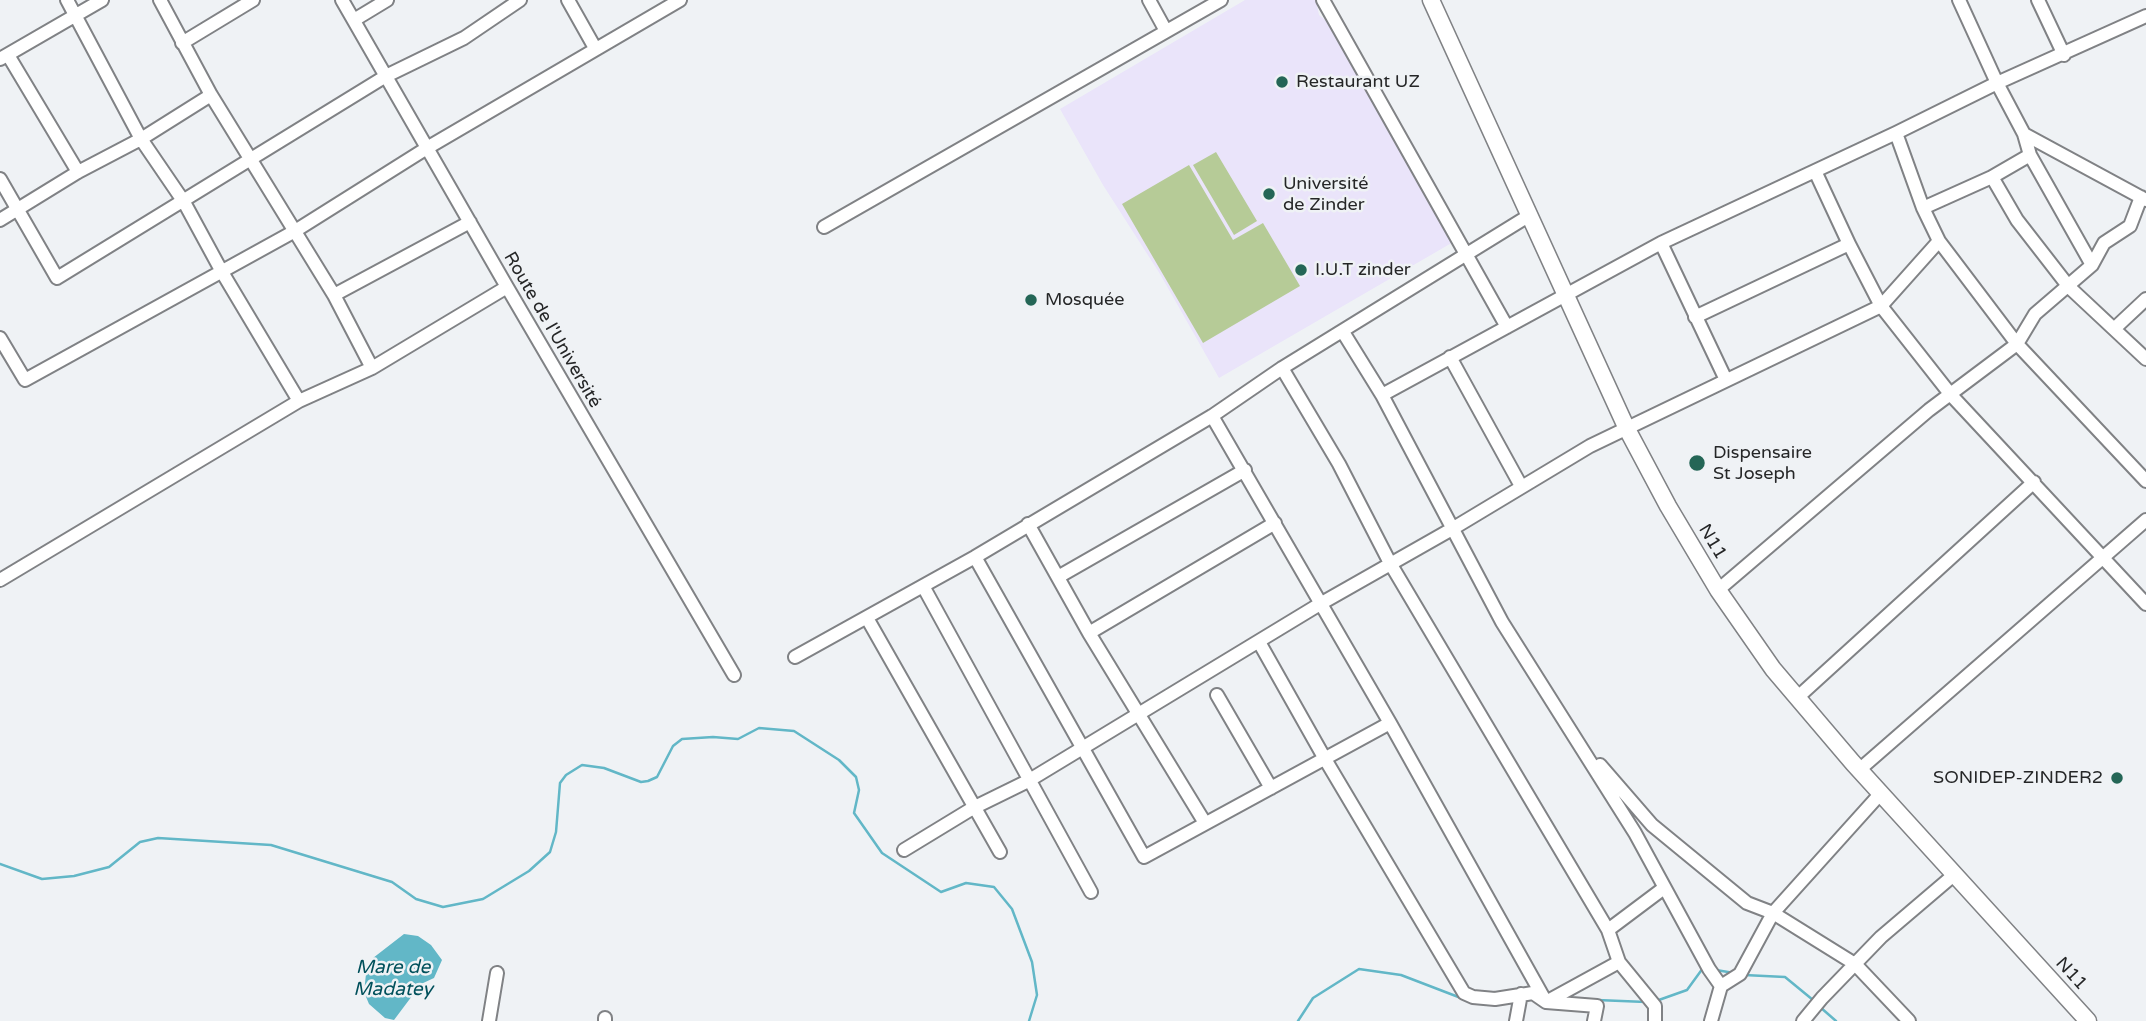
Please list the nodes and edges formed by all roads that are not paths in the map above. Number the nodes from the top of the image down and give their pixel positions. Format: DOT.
graph roads {
  1 [pos="67,0"];
  2 [pos="102,0"];
  3 [pos="160,0"];
  4 [pos="253,0"];
  5 [pos="342,0"];
  6 [pos="387,0"];
  7 [pos="520,0"];
  8 [pos="568,0"];
  9 [pos="680,0"];
  10 [pos="1149,0"];
  11 [pos="1221,0"];
  12 [pos="1323,0"];
  13 [pos="1431,0"];
  14 [pos="1959,0"];
  15 [pos="2038,0"];
  16 [pos="76,15"];
  17 [pos="2146,16"];
  18 [pos="354,20"];
  19 [pos="1166,31"];
  20 [pos="182,43"];
  21 [pos="595,48"];
  22 [pos="2064,55"];
  23 [pos="4,57"];
  24 [pos="386,76"];
  25 [pos="1997,83"];
  26 [pos="211,95"];
  27 [pos="1896,134"];
  28 [pos="2024,134"];
  29 [pos="141,139"];
  30 [pos="427,148"];
  31 [pos="2030,155"];
  32 [pos="251,159"];
  33 [pos="1815,171"];
  34 [pos="78,172"];
  35 [pos="1992,177"];
  36 [pos="0,179"];
  37 [pos="2144,198"];
  38 [pos="184,202"];
  39 [pos="1923,208"];
  40 [pos="17,209"];
  41 [pos="1530,215"];
  42 [pos="0,220"];
  43 [pos="470,222"];
  44 [pos="824,227"];
  45 [pos="295,231"];
  46 [pos="1939,241"];
  47 [pos="1661,243"];
  48 [pos="1849,244"];
  49 [pos="1466,253"];
  50 [pos="2092,265"];
  51 [pos="222,272"];
  52 [pos="2069,286"];
  53 [pos="506,287"];
  54 [pos="1565,294"];
  55 [pos="334,295"];
  56 [pos="2146,299"];
  57 [pos="1881,306"];
  58 [pos="1695,317"];
  59 [pos="1507,327"];
  60 [pos="2115,328"];
  61 [pos="1343,332"];
  62 [pos="0,338"];
  63 [pos="2017,344"];
  64 [pos="1450,357"];
  65 [pos="2146,359"];
  66 [pos="372,368"];
  67 [pos="1282,368"];
  68 [pos="1726,380"];
  69 [pos="1382,395"];
  70 [pos="1951,395"];
  71 [pos="299,401"];
  72 [pos="1212,416"];
  73 [pos="1627,429"];
  74 [pos="1245,470"];
  75 [pos="2146,481"];
  76 [pos="2034,482"];
  77 [pos="1521,486"];
  78 [pos="2146,520"];
  79 [pos="1275,523"];
  80 [pos="1028,524"];
  81 [pos="1452,529"];
  82 [pos="975,557"];
  83 [pos="2102,558"];
  84 [pos="1390,563"];
  85 [pos="1058,577"];
  86 [pos="0,580"];
  87 [pos="923,586"];
  88 [pos="1718,590"];
  89 [pos="1320,604"];
  90 [pos="2146,604"];
  91 [pos="867,618"];
  92 [pos="1089,633"];
  93 [pos="1259,642"];
  94 [pos="795,657"];
  95 [pos="734,676"];
  96 [pos="1217,695"];
  97 [pos="1797,697"];
  98 [pos="1137,713"];
  99 [pos="1390,723"];
  100 [pos="1572,732"];
  101 [pos="1082,749"];
  102 [pos="1325,759"];
  103 [pos="1859,770"];
  104 [pos="1028,780"];
  105 [pos="1271,788"];
  106 [pos="1881,793"];
  107 [pos="973,808"];
  108 [pos="1205,823"];
  109 [pos="904,850"];
  110 [pos="1000,852"];
  111 [pos="1955,874"];
  112 [pos="1664,888"];
  113 [pos="1091,892"];
  114 [pos="1773,913"];
  115 [pos="1608,930"];
  116 [pos="1619,962"];
  117 [pos="1855,964"];
  118 [pos="497,973"];
  119 [pos="1721,986"];
  120 [pos="1521,994"];
  121 [pos="1546,1002"];
  122 [pos="489,1021"];
  123 [pos="1516,1021"];
  124 [pos="1594,1021"];
  125 [pos="1654,1021"];
  126 [pos="1711,1021"];
  127 [pos="1803,1021"];
  128 [pos="1909,1021"];
  129 [pos="2088,1021"];
  1 -- 16 [label="street"];
  2 -- 16 [label="street"];
  3 -- 20 [label="street"];
  4 -- 20 [label="street"];
  5 -- 18 [label="street, Route de l'Université"];
  6 -- 18 [label="street"];
  7 -- 24 [label="street"];
  8 -- 21 [label="street"];
  9 -- 21 [label="street"];
  10 -- 19 [label="street"];
  11 -- 19 [label="street"];
  12 -- 49 [label="street"];
  13 -- 41 [label="main road, N11"];
  14 -- 25 [label="street"];
  15 -- 22 [label="street"];
  16 -- 23 [label="street"];
  16 -- 29 [label="street"];
  17 -- 22 [label="street"];
  18 -- 24 [label="street, Route de l'Université"];
  19 -- 44 [label="street"];
  20 -- 26 [label="street"];
  21 -- 30 [label="street"];
  22 -- 25 [label="street"];
  23 -- 34 [label="street"];
  24 -- 30 [label="street, Route de l'Université"];
  24 -- 32 [label="street"];
  25 -- 27 [label="street"];
  25 -- 28 [label="street"];
  26 -- 29 [label="street"];
  26 -- 32 [label="street"];
  27 -- 33 [label="street"];
  27 -- 39 [label="street"];
  28 -- 31 [label="street"];
  28 -- 37 [label="street"];
  29 -- 34 [label="street"];
  29 -- 38 [label="street"];
  30 -- 43 [label="street, Route de l'Université"];
  30 -- 45 [label="street"];
  31 -- 35 [label="street"];
  31 -- 50 [label="street"];
  32 -- 38 [label="street"];
  32 -- 45 [label="street"];
  33 -- 47 [label="street"];
  33 -- 48 [label="street"];
  34 -- 40 [label="street"];
  35 -- 39 [label="street"];
  35 -- 52 [label="street"];
  36 -- 40 [label="street"];
  37 -- 50 [label="street"];
  38 -- 40 [label="street"];
  38 -- 51 [label="street"];
  39 -- 46 [label="street"];
  40 -- 42 [label="street"];
  41 -- 49 [label="street"];
  41 -- 54 [label="main road, N11"];
  43 -- 53 [label="street, Route de l'Université"];
  43 -- 55 [label="street"];
  45 -- 51 [label="street"];
  45 -- 55 [label="street"];
  46 -- 57 [label="street"];
  46 -- 63 [label="street"];
  47 -- 54 [label="street"];
  47 -- 58 [label="street"];
  48 -- 57 [label="street"];
  48 -- 58 [label="street"];
  49 -- 59 [label="street"];
  49 -- 61 [label="street"];
  50 -- 52 [label="street"];
  51 -- 62 [label="street"];
  51 -- 71 [label="street"];
  52 -- 60 [label="street"];
  52 -- 63 [label="street"];
  53 -- 66 [label="street"];
  53 -- 95 [label="street, Route de l'Université"];
  54 -- 59 [label="street"];
  54 -- 73 [label="main road, N11"];
  55 -- 66 [label="street"];
  56 -- 60 [label="street"];
  57 -- 68 [label="street"];
  57 -- 70 [label="street"];
  58 -- 68 [label="street"];
  59 -- 64 [label="street"];
  60 -- 65 [label="street"];
  61 -- 67 [label="street"];
  61 -- 69 [label="street"];
  63 -- 70 [label="street"];
  63 -- 75 [label="street"];
  64 -- 69 [label="street"];
  64 -- 77 [label="street"];
  66 -- 71 [label="street"];
  67 -- 72 [label="street"];
  67 -- 84 [label="street"];
  68 -- 73 [label="street"];
  69 -- 81 [label="street"];
  70 -- 76 [label="street"];
  70 -- 88 [label="street"];
  71 -- 86 [label="street"];
  72 -- 74 [label="street"];
  72 -- 80 [label="street"];
  73 -- 77 [label="street"];
  73 -- 88 [label="main road, N11"];
  74 -- 79 [label="street"];
  74 -- 85 [label="street"];
  76 -- 83 [label="street"];
  76 -- 97 [label="street"];
  77 -- 81 [label="street"];
  78 -- 83 [label="street"];
  79 -- 89 [label="street"];
  79 -- 92 [label="street"];
  80 -- 82 [label="street"];
  80 -- 85 [label="street"];
  81 -- 84 [label="street"];
  81 -- 100 [label="street"];
  82 -- 87 [label="street"];
  82 -- 101 [label="street"];
  83 -- 90 [label="street"];
  83 -- 103 [label="street"];
  84 -- 89 [label="street"];
  84 -- 115 [label="street"];
  85 -- 92 [label="street"];
  87 -- 91 [label="street"];
  87 -- 104 [label="street"];
  88 -- 97 [label="main road, N11"];
  89 -- 93 [label="street"];
  89 -- 99 [label="street"];
  91 -- 94 [label="street"];
  91 -- 107 [label="street"];
  92 -- 98 [label="street"];
  93 -- 98 [label="street"];
  93 -- 102 [label="street"];
  96 -- 105 [label="street"];
  97 -- 103 [label="main road, N11"];
  98 -- 101 [label="street"];
  98 -- 108 [label="street"];
  99 -- 102 [label="street"];
  99 -- 121 [label="street"];
  100 -- 112 [label="street"];
  100 -- 114 [label="street"];
  101 -- 104 [label="street"];
  101 -- 108 [label="street"];
  102 -- 105 [label="street"];
  102 -- 120 [label="street"];
  103 -- 106 [label="main road, N11"];
  104 -- 107 [label="street"];
  104 -- 113 [label="street"];
  105 -- 108 [label="street"];
  106 -- 111 [label="main road, N11"];
  106 -- 114 [label="street"];
  107 -- 109 [label="street"];
  107 -- 110 [label="street"];
  111 -- 117 [label="street"];
  111 -- 129 [label="main road, N11"];
  112 -- 115 [label="street"];
  112 -- 119 [label="street"];
  114 -- 117 [label="street"];
  114 -- 119 [label="street"];
  115 -- 116 [label="street"];
  116 -- 121 [label="street"];
  116 -- 125 [label="street"];
  117 -- 127 [label="street"];
  117 -- 128 [label="street"];
  118 -- 122 [label="street"];
  119 -- 126 [label="street"];
  120 -- 121 [label="street"];
  120 -- 123 [label="street"];
  121 -- 124 [label="street"];
}
